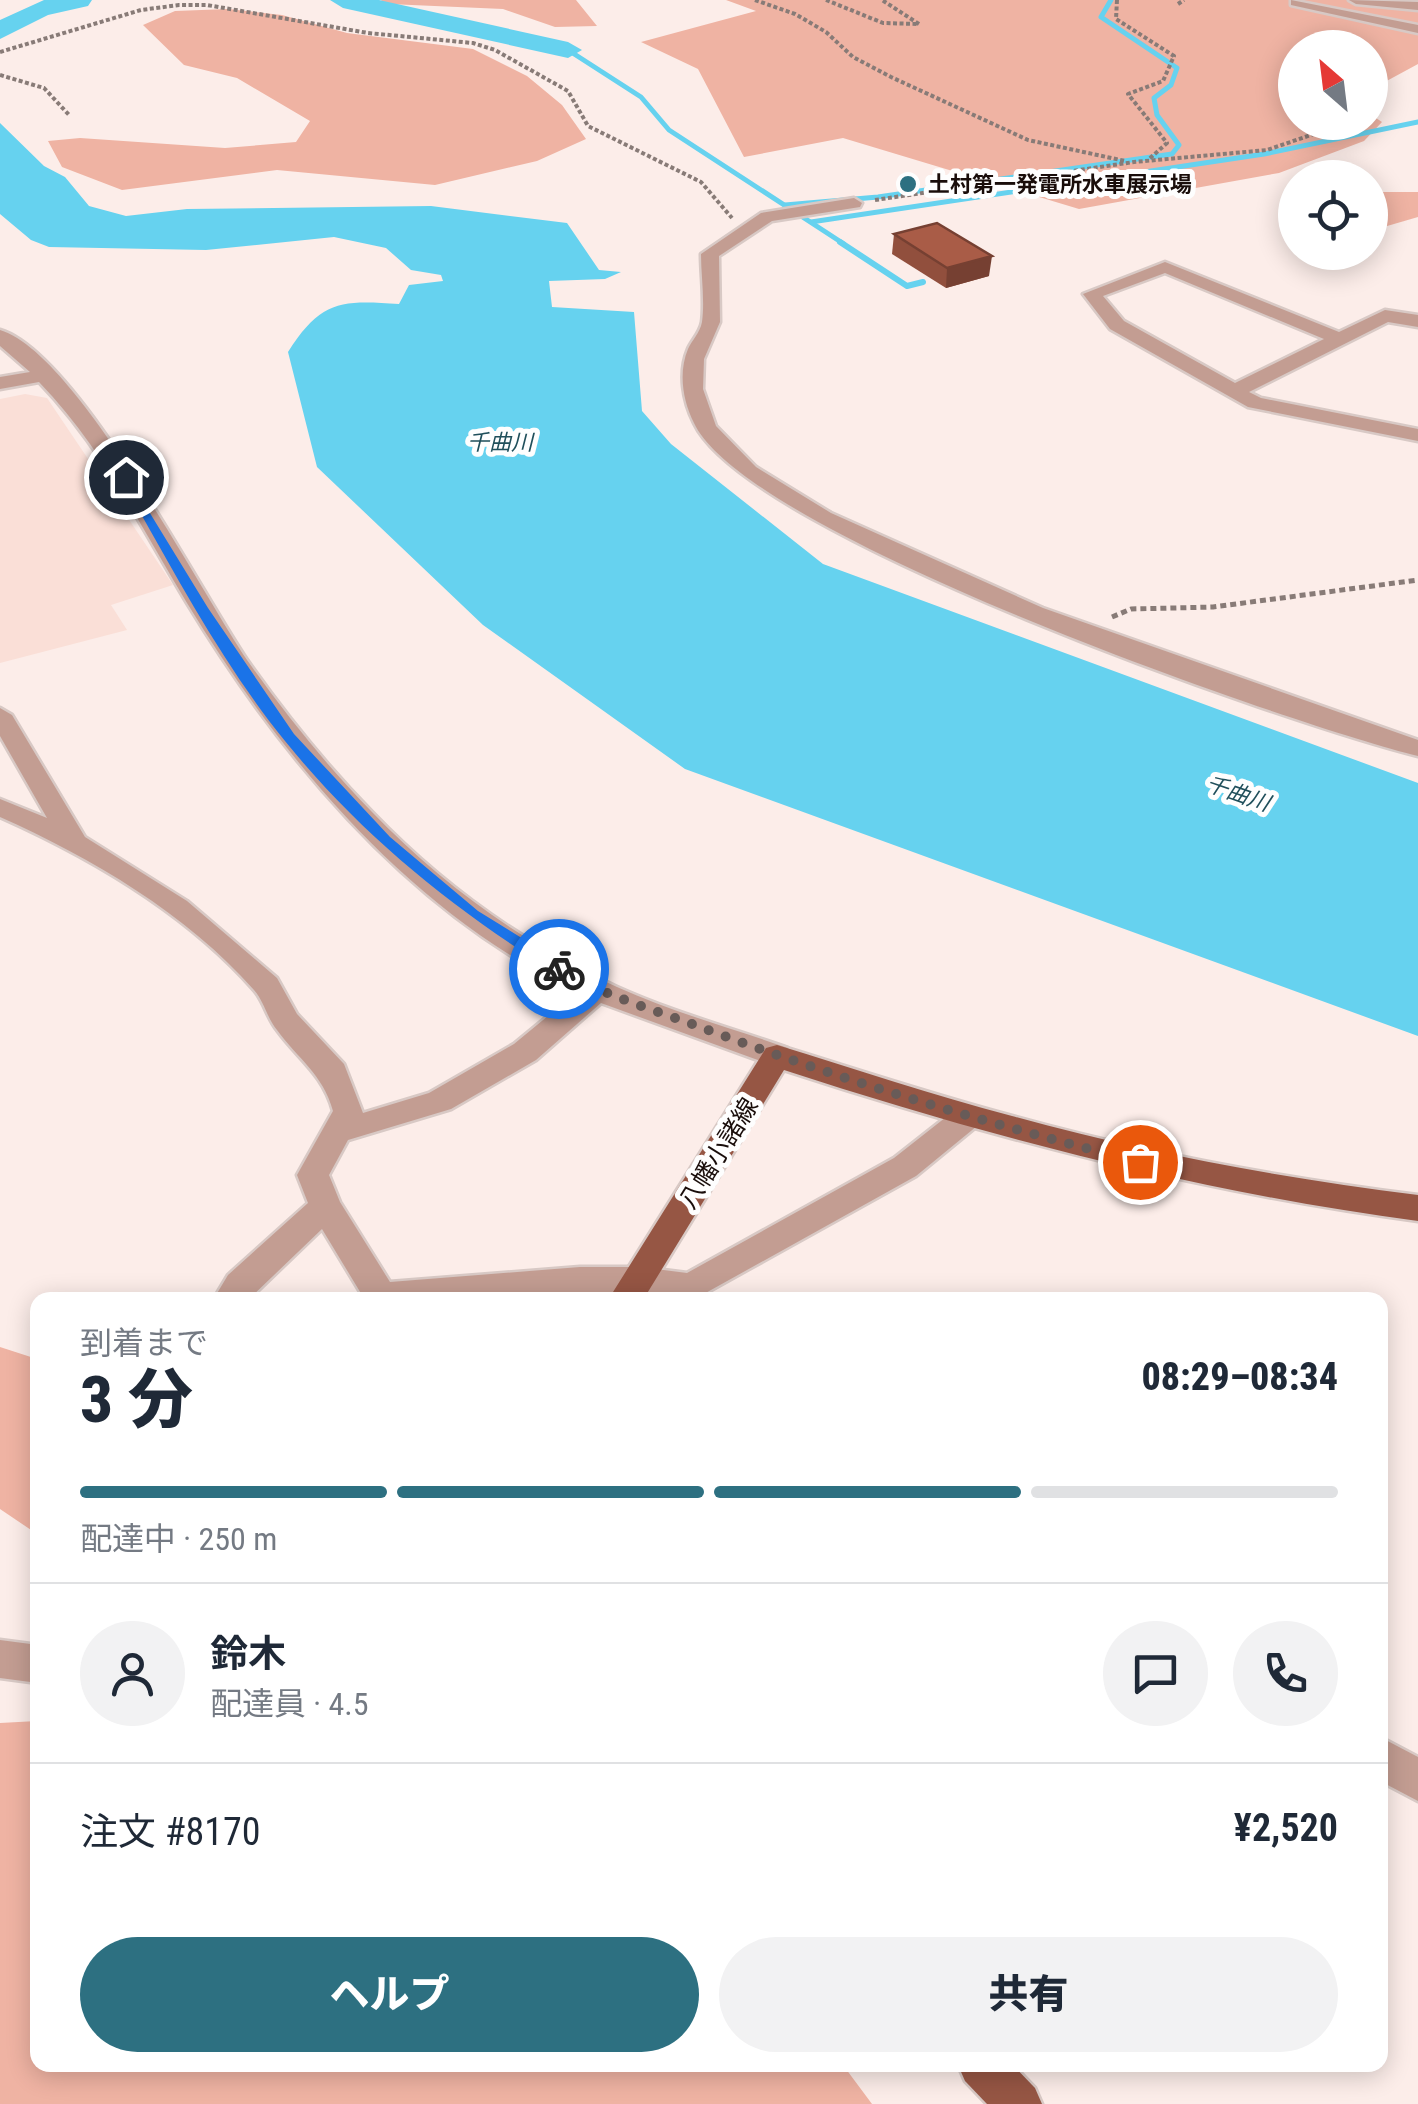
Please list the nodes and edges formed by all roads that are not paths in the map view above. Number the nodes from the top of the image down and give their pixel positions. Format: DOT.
graph roads {
  1 [pos="1354,0"];
  2 [pos="1296,2"];
  3 [pos="1418,6"];
  4 [pos="1392,8"];
  5 [pos="1418,14"];
  6 [pos="1418,29"];
  7 [pos="854,204"];
  8 [pos="1418,321"];
  9 [pos="0,336"];
  10 [pos="1338,338"];
  11 [pos="46,374"];
  12 [pos="0,383"];
  13 [pos="1238,390"];
  14 [pos="1418,435"];
  15 [pos="0,716"];
  16 [pos="1418,748"];
  17 [pos="0,806"];
  18 [pos="76,846"];
  19 [pos="599,989"];
  20 [pos="777,1056"];
  21 [pos="966,1118"];
  22 [pos="336,1132"];
  23 [pos="325,1206"];
  24 [pos="1418,1208"];
  25 [pos="632,1290"];
  26 [pos="235,1292"];
  27 [pos="378,1292"];
  28 [pos="570,1292"];
  29 [pos="1388,1763"];
  30 [pos="1418,1782"];
  31 [pos="987,2072"];
  32 [pos="1018,2104"];
  1 -- 3 [label="street"];
  2 -- 6 [label="street"];
  4 -- 5 [label="street"];
  7 -- 16 [label="street"];
  8 -- 10 [label="street"];
  9 -- 11 [label="street"];
  10 -- 13 [label="street"];
  10 -- 13 [label="street"];
  11 -- 12 [label="street"];
  11 -- 19 [label="street"];
  13 -- 14 [label="street"];
  15 -- 18 [label="street"];
  17 -- 18 [label="street"];
  18 -- 22 [label="street"];
  19 -- 20 [label="street"];
  19 -- 22 [label="street"];
  20 -- 21 [label="main road"];
  20 -- 25 [label="main road, 八幡小諸線"];
  21 -- 24 [label="main road"];
  21 -- 25 [label="street"];
  22 -- 23 [label="street"];
  23 -- 26 [label="street"];
  23 -- 27 [label="street"];
  25 -- 28 [label="street"];
  29 -- 30 [label="street"];
  31 -- 32 [label="main road"];
}
